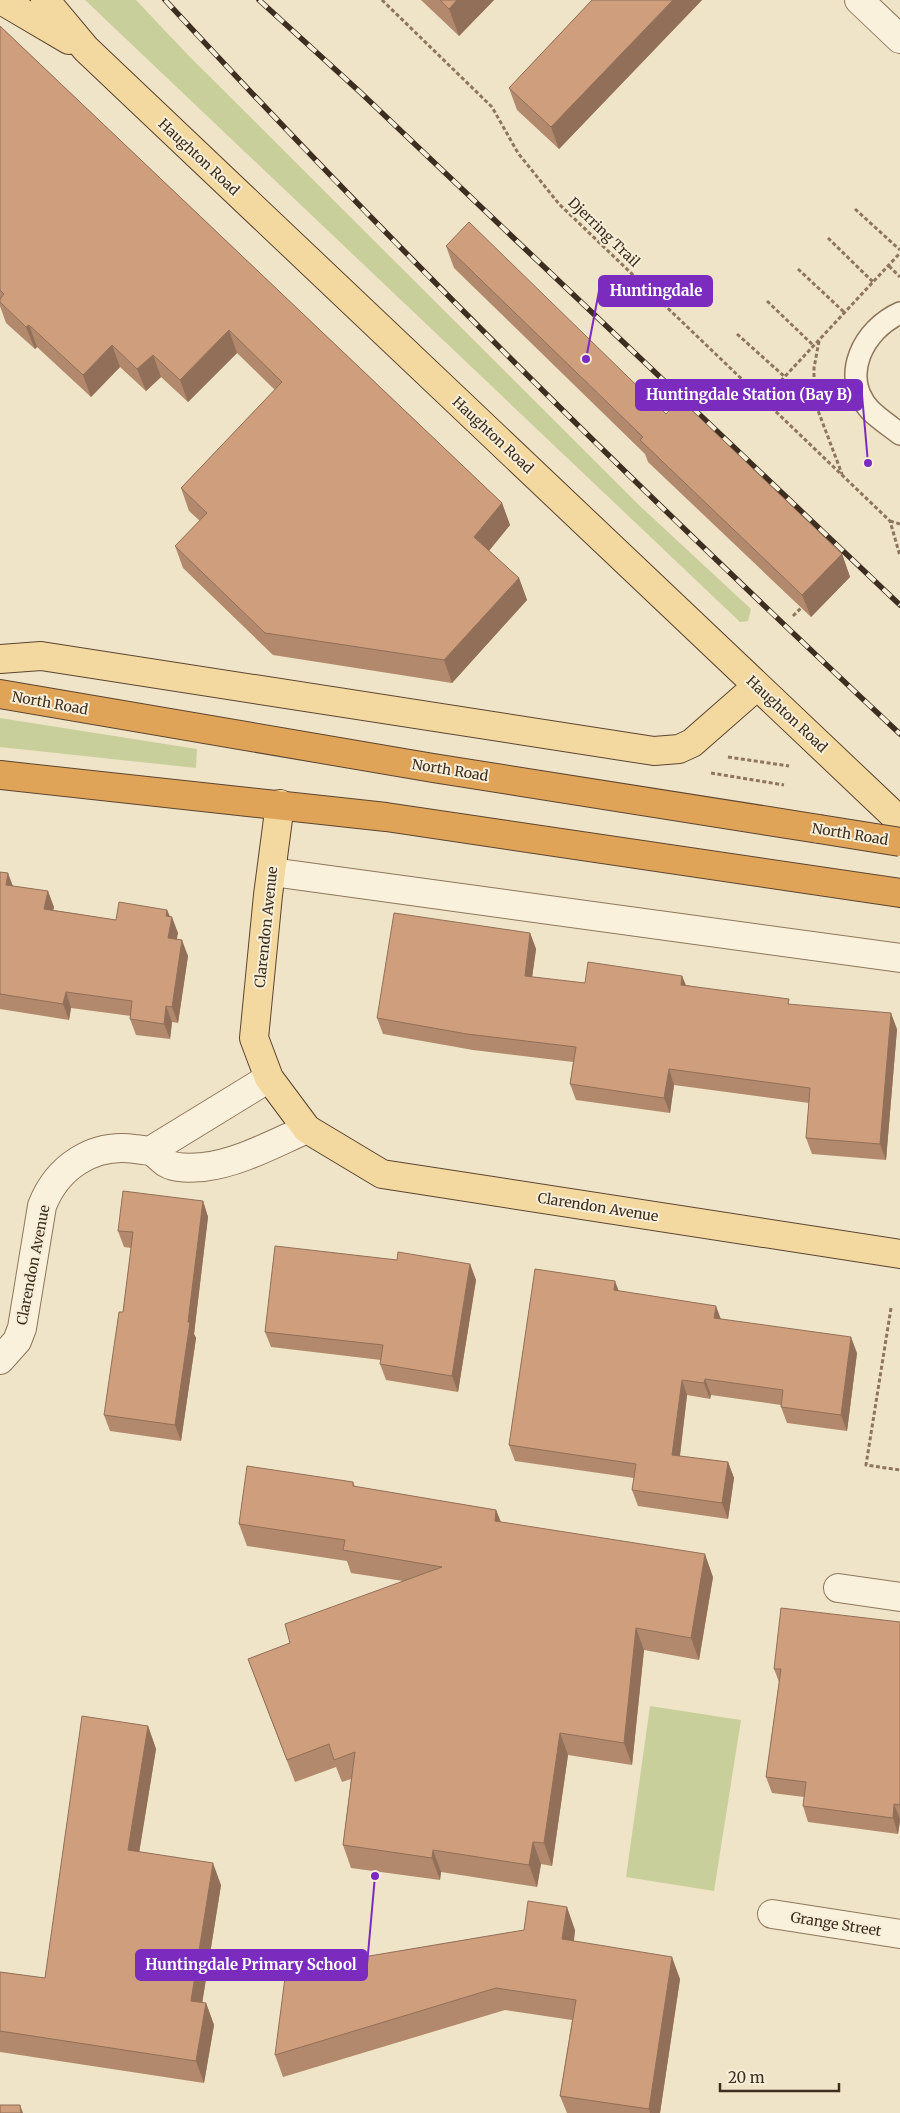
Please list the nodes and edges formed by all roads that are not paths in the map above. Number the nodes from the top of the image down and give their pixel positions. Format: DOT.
graph roads {
  1 [pos="1,0"];
  2 [pos="45,0"];
  3 [pos="859,0"];
  4 [pos="900,39"];
  5 [pos="86,49"];
  6 [pos="900,313"];
  7 [pos="900,434"];
  8 [pos="0,659"];
  9 [pos="757,686"];
  10 [pos="0,694"];
  11 [pos="0,775"];
  12 [pos="280,804"];
  13 [pos="900,821"];
  14 [pos="900,842"];
  15 [pos="272,872"];
  16 [pos="900,893"];
  17 [pos="900,958"];
  18 [pos="269,1078"];
  19 [pos="307,1129"];
  20 [pos="150,1151"];
  21 [pos="900,1254"];
  22 [pos="0,1360"];
  23 [pos="838,1588"];
  24 [pos="900,1597"];
  25 [pos="772,1914"];
  26 [pos="900,1934"];
  1 -- 5 [label="main road, Haughton Road"];
  2 -- 5 [label="main road, Haughton Road"];
  3 -- 4 [label="street"];
  5 -- 9 [label="main road, Haughton Road"];
  6 -- 7 [label="lane"];
  8 -- 9 [label="main road"];
  9 -- 13 [label="main road, Haughton Road"];
  10 -- 14 [label="highway, North Road, bridge"];
  11 -- 12 [label="highway"];
  12 -- 15 [label="main road, Clarendon Avenue"];
  12 -- 16 [label="highway"];
  15 -- 17 [label="street"];
  15 -- 18 [label="main road, Clarendon Avenue"];
  18 -- 19 [label="main road, Clarendon Avenue"];
  18 -- 20 [label="street"];
  19 -- 20 [label="street, Clarendon Avenue"];
  19 -- 21 [label="main road, Clarendon Avenue"];
  20 -- 22 [label="street, Clarendon Avenue"];
  23 -- 24 [label="street"];
  25 -- 26 [label="street, Grange Street"];
}
